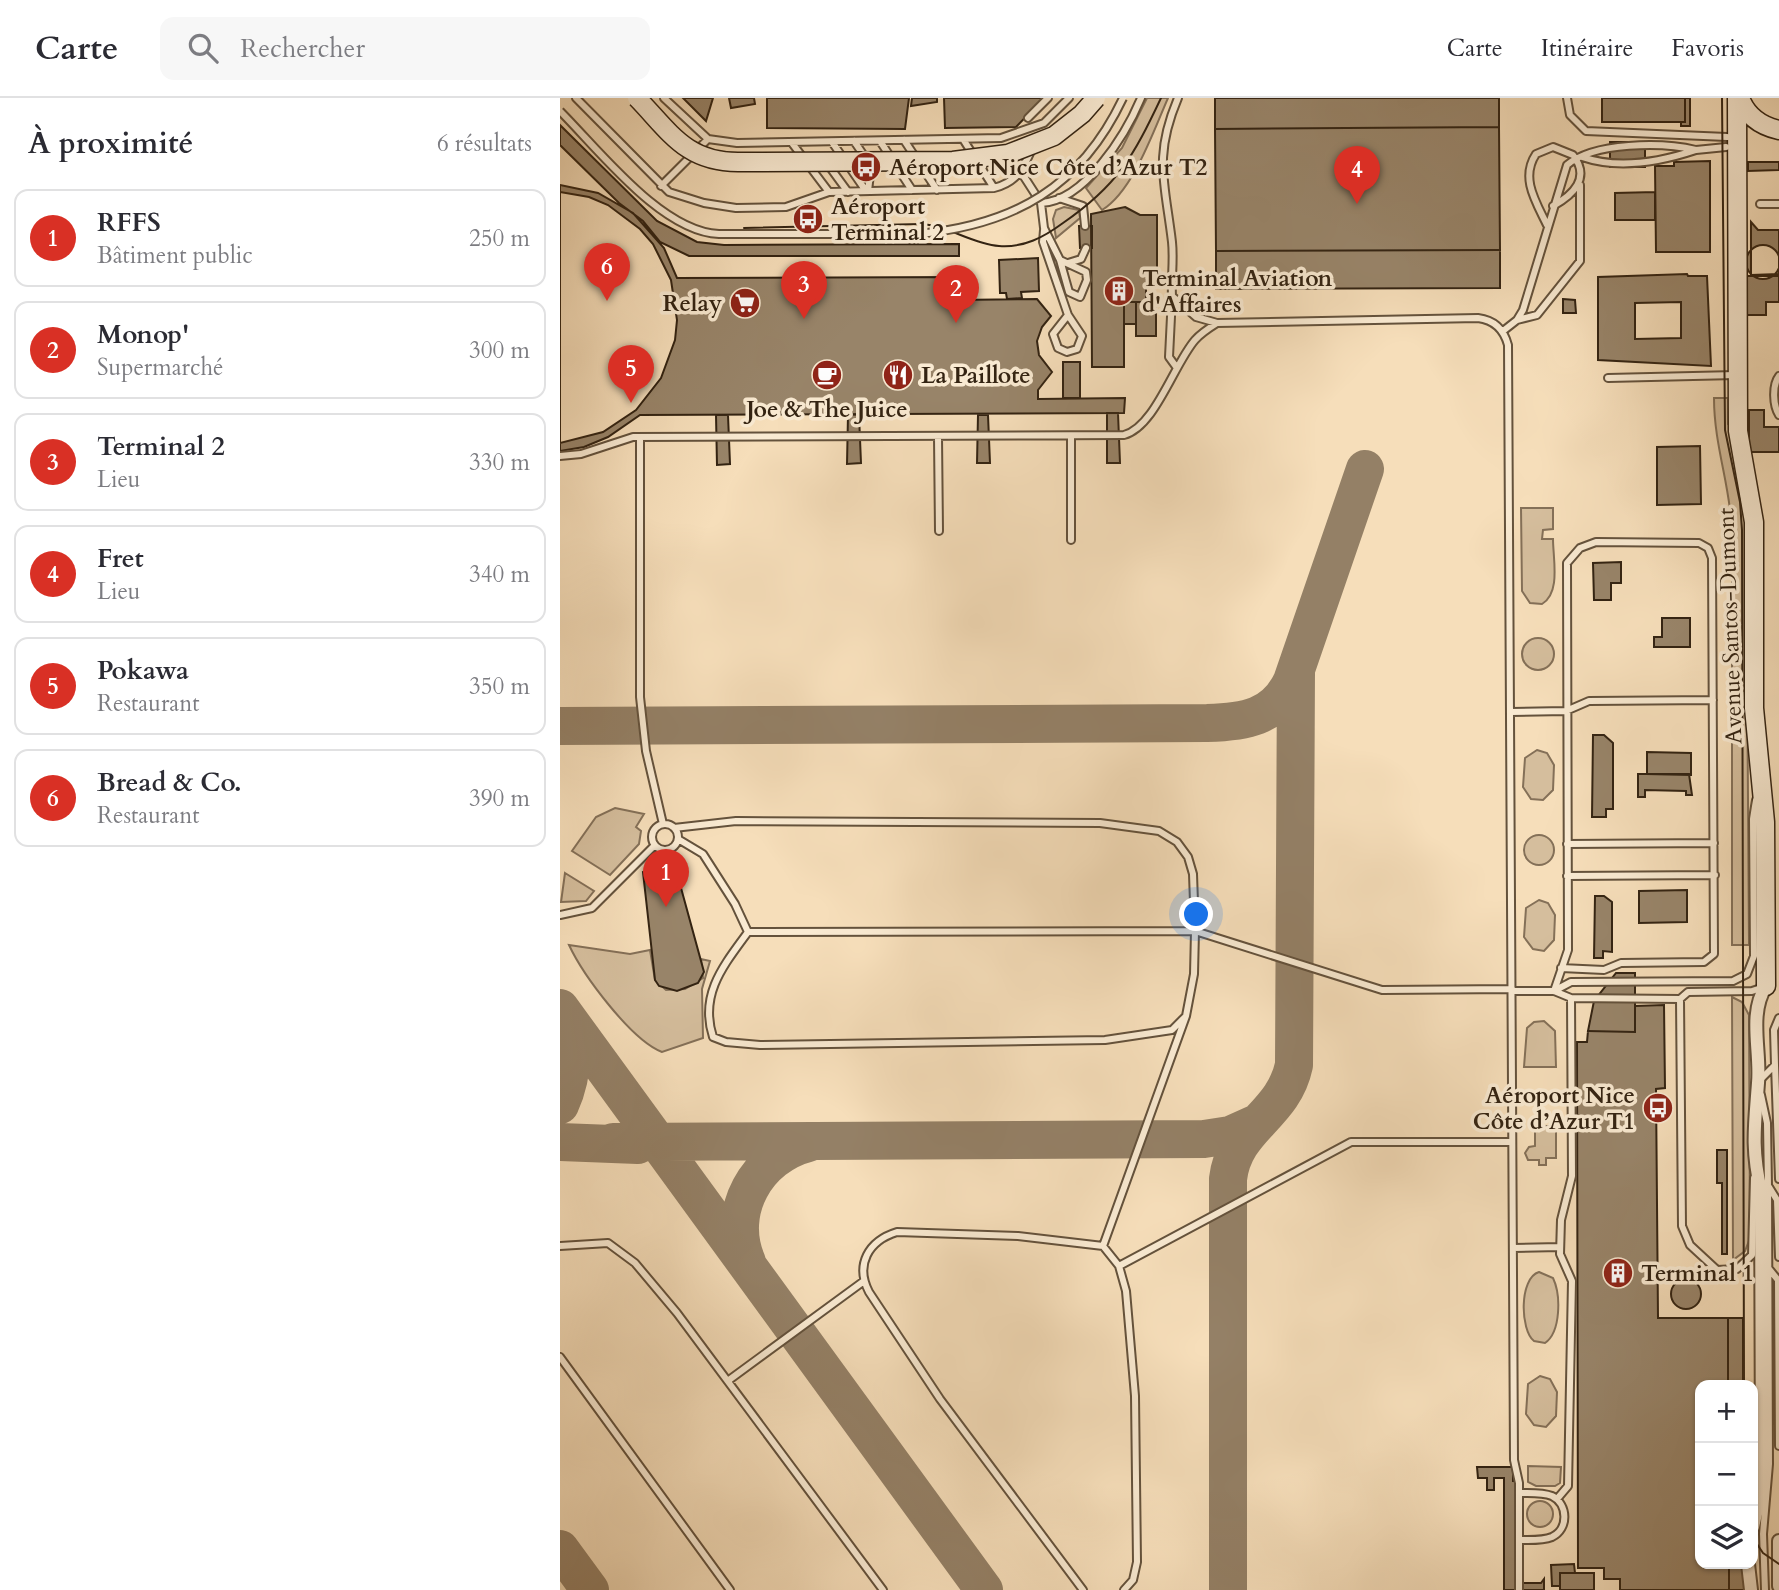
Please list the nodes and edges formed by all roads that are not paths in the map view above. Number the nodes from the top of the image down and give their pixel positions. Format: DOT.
graph roads {
  1 [pos="576,98"];
  2 [pos="637,98"];
  3 [pos="664,98"];
  4 [pos="1048,98"];
  5 [pos="1069,98"];
  6 [pos="1096,98"];
  7 [pos="1123,98"];
  8 [pos="1141,98"];
  9 [pos="1178,98"];
  10 [pos="1567,98"];
  11 [pos="1739,98"];
  12 [pos="560,111"];
  13 [pos="1028,118"];
  14 [pos="1044,123"];
  15 [pos="1779,130"];
  16 [pos="1727,137"];
  17 [pos="708,139"];
  18 [pos="963,139"];
  19 [pos="904,140"];
  20 [pos="854,141"];
  21 [pos="880,141"];
  22 [pos="792,142"];
  23 [pos="811,142"];
  24 [pos="832,142"];
  25 [pos="1726,147"];
  26 [pos="1696,150"];
  27 [pos="1579,157"];
  28 [pos="1021,173"];
  29 [pos="1580,181"];
  30 [pos="661,186"];
  31 [pos="994,188"];
  32 [pos="912,190"];
  33 [pos="937,190"];
  34 [pos="848,191"];
  35 [pos="867,191"];
  36 [pos="829,192"];
  37 [pos="1059,198"];
  38 [pos="1041,203"];
  39 [pos="1760,204"];
  40 [pos="1779,204"];
  41 [pos="1553,206"];
  42 [pos="1548,225"];
  43 [pos="1085,226"];
  44 [pos="1044,228"];
  45 [pos="1086,248"];
  46 [pos="1060,260"];
  47 [pos="1068,263"];
  48 [pos="1172,296"];
  49 [pos="1068,315"];
  50 [pos="1517,320"];
  51 [pos="1217,323"];
  52 [pos="1503,331"];
  53 [pos="1177,368"];
  54 [pos="1738,375"];
  55 [pos="1779,376"];
  56 [pos="1608,377"];
  57 [pos="1779,415"];
  58 [pos="1071,436"];
  59 [pos="640,437"];
  60 [pos="938,437"];
  61 [pos="560,456"];
  62 [pos="939,531"];
  63 [pos="1071,540"];
  64 [pos="1713,700"];
  65 [pos="1566,711"];
  66 [pos="1511,712"];
  67 [pos="1760,774"];
  68 [pos="663,824"];
  69 [pos="674,828"];
  70 [pos="678,839"];
  71 [pos="1714,843"];
  72 [pos="1567,844"];
  73 [pos="655,845"];
  74 [pos="1714,875"];
  75 [pos="1567,876"];
  76 [pos="560,915"];
  77 [pos="1195,931"];
  78 [pos="748,932"];
  79 [pos="1561,968"];
  80 [pos="1775,986"];
  81 [pos="1512,990"];
  82 [pos="1554,990"];
  83 [pos="1571,998"];
  84 [pos="1680,999"];
  85 [pos="1186,1016"];
  86 [pos="1779,1018"];
  87 [pos="1775,1065"];
  88 [pos="1758,1082"];
  89 [pos="1513,1142"];
  90 [pos="1754,1158"];
  91 [pos="1779,1179"];
  92 [pos="1768,1186"];
  93 [pos="1778,1202"];
  94 [pos="560,1246"];
  95 [pos="1103,1246"];
  96 [pos="1560,1247"];
  97 [pos="1513,1248"];
  98 [pos="1779,1257"];
  99 [pos="1119,1266"];
  100 [pos="1769,1269"];
  101 [pos="864,1281"];
  102 [pos="1779,1281"];
  103 [pos="560,1357"];
  104 [pos="1779,1378"];
  105 [pos="729,1380"];
  106 [pos="1779,1446"];
  107 [pos="1519,1493"];
  108 [pos="1557,1499"];
  109 [pos="1758,1506"];
  110 [pos="1519,1540"];
  111 [pos="1779,1541"];
  112 [pos="1749,1569"];
  113 [pos="1779,1586"];
  114 [pos="730,1590"];
  115 [pos="883,1590"];
  116 [pos="1083,1590"];
  117 [pos="1124,1590"];
  118 [pos="1520,1590"];
  119 [pos="1751,1590"];
  120 [pos="1765,1590"];
  1 -- 30 [label="lane"];
  2 -- 6 [label="main road, bridge"];
  3 -- 17 [label="lane"];
  4 -- 13 [label="lane"];
  5 -- 14 [label="lane"];
  7 -- 12 [label="lane, bridge"];
  8 -- 37 [label="lane"];
  9 -- 48 [label="lane"];
  10 -- 16 [label="lane"];
  11 -- 15 [label="main road"];
  11 -- 54 [label="main road, Avenue Santos-Dumont"];
  14 -- 18 [label="lane"];
  14 -- 28 [label="lane"];
  17 -- 22 [label="lane"];
  17 -- 30 [label="lane"];
  18 -- 19 [label="lane"];
  18 -- 31 [label="lane"];
  19 -- 21 [label="lane"];
  19 -- 33 [label="lane"];
  20 -- 21 [label="lane"];
  20 -- 24 [label="lane"];
  20 -- 35 [label="lane"];
  21 -- 32 [label="lane"];
  22 -- 23 [label="lane"];
  22 -- 36 [label="lane"];
  23 -- 24 [label="lane"];
  23 -- 34 [label="lane"];
  24 -- 35 [label="lane"];
  25 -- 26 [label="lane"];
  26 -- 27 [label="lane"];
  26 -- 27 [label="lane"];
  27 -- 29 [label="lane"];
  27 -- 41 [label="lane"];
  27 -- 42 [label="lane"];
  28 -- 31 [label="lane"];
  28 -- 38 [label="lane"];
  29 -- 41 [label="lane"];
  29 -- 50 [label="lane"];
  30 -- 36 [label="lane"];
  31 -- 33 [label="lane"];
  32 -- 33 [label="lane"];
  32 -- 35 [label="lane"];
  34 -- 35 [label="lane"];
  34 -- 36 [label="lane"];
  37 -- 38 [label="lane"];
  37 -- 43 [label="lane"];
  38 -- 44 [label="lane"];
  39 -- 40 [label="lane"];
  41 -- 42 [label="lane"];
  42 -- 50 [label="lane"];
  44 -- 46 [label="lane"];
  44 -- 49 [label="lane"];
  45 -- 47 [label="lane"];
  46 -- 47 [label="lane"];
  46 -- 47 [label="lane"];
  48 -- 51 [label="lane"];
  48 -- 53 [label="lane"];
  49 -- 49 [label="lane"];
  50 -- 52 [label="lane"];
  51 -- 52 [label="lane"];
  51 -- 53 [label="lane"];
  52 -- 66 [label="lane"];
  53 -- 58 [label="lane"];
  54 -- 56 [label="lane"];
  54 -- 67 [label="main road, Avenue Santos-Dumont"];
  55 -- 57 [label="lane"];
  58 -- 60 [label="lane"];
  58 -- 63 [label="lane"];
  59 -- 60 [label="lane"];
  59 -- 61 [label="lane"];
  59 -- 68 [label="lane"];
  60 -- 62 [label="lane"];
  64 -- 65 [label="lane"];
  64 -- 65 [label="lane"];
  64 -- 71 [label="lane"];
  65 -- 66 [label="lane"];
  65 -- 72 [label="lane"];
  66 -- 81 [label="lane"];
  67 -- 80 [label="main road, Avenue Santos-Dumont"];
  67 -- 82 [label="lane"];
  68 -- 69 [label="lane"];
  68 -- 73 [label="lane"];
  69 -- 70 [label="lane"];
  69 -- 77 [label="lane"];
  70 -- 73 [label="lane"];
  70 -- 78 [label="lane"];
  71 -- 72 [label="lane"];
  71 -- 74 [label="lane"];
  72 -- 75 [label="lane"];
  73 -- 76 [label="lane"];
  74 -- 75 [label="lane"];
  74 -- 79 [label="lane"];
  75 -- 79 [label="lane"];
  77 -- 78 [label="lane"];
  77 -- 81 [label="lane"];
  77 -- 85 [label="lane"];
  78 -- 85 [label="lane"];
  79 -- 82 [label="lane"];
  80 -- 84 [label="lane"];
  80 -- 88 [label="street"];
  81 -- 82 [label="lane"];
  81 -- 89 [label="lane"];
  82 -- 83 [label="lane"];
  83 -- 84 [label="lane"];
  83 -- 96 [label="lane"];
  84 -- 90 [label="lane"];
  85 -- 95 [label="lane"];
  86 -- 87 [label="lane"];
  87 -- 88 [label="lane"];
  87 -- 91 [label="lane"];
  88 -- 90 [label="street"];
  88 -- 92 [label="lane"];
  89 -- 97 [label="lane"];
  89 -- 99 [label="lane"];
  90 -- 109 [label="street"];
  92 -- 93 [label="lane"];
  92 -- 100 [label="lane"];
  93 -- 98 [label="lane"];
  94 -- 105 [label="lane"];
  95 -- 99 [label="lane"];
  95 -- 101 [label="lane"];
  96 -- 97 [label="lane"];
  96 -- 108 [label="lane"];
  97 -- 107 [label="lane"];
  99 -- 117 [label="lane"];
  100 -- 102 [label="lane"];
  100 -- 120 [label="lane"];
  101 -- 105 [label="lane"];
  101 -- 116 [label="lane"];
  102 -- 104 [label="lane"];
  103 -- 114 [label="lane"];
  104 -- 106 [label="lane"];
  105 -- 115 [label="lane"];
  107 -- 108 [label="lane"];
  107 -- 110 [label="lane"];
  108 -- 110 [label="lane"];
  110 -- 118 [label="lane"];
  111 -- 113 [label="street"];
  112 -- 119 [label="street"];
}
